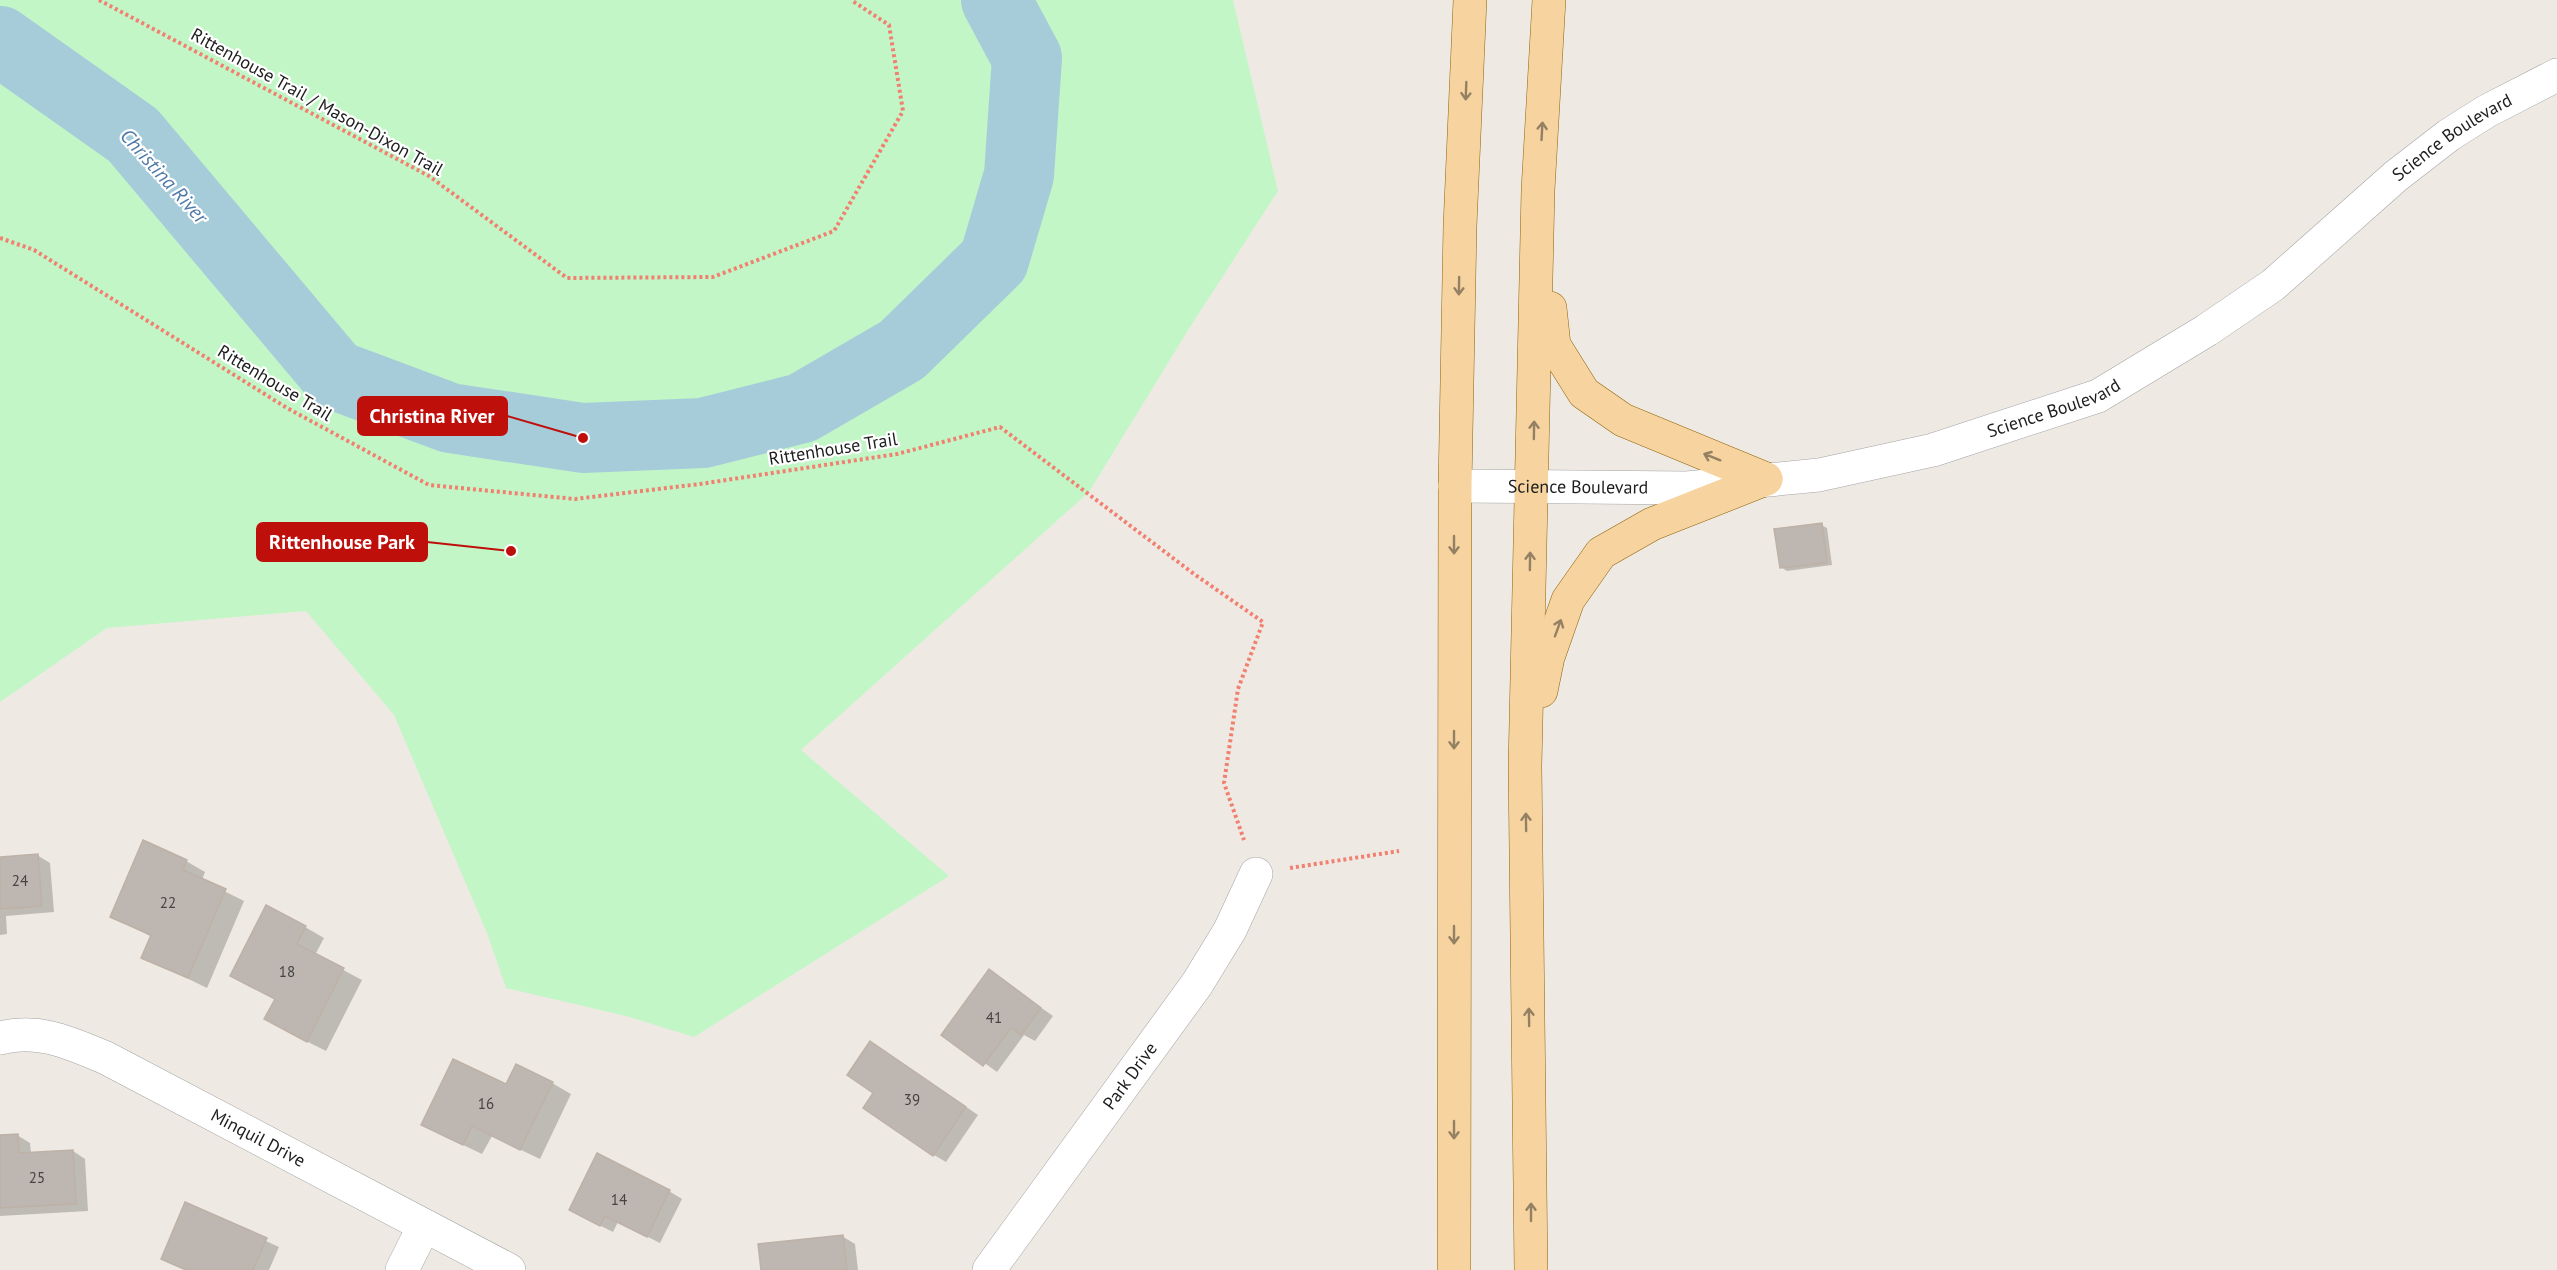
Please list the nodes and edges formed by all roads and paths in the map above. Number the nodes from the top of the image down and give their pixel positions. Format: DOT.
graph roads {
  1 [pos="99,0"];
  2 [pos="851,0"];
  3 [pos="1470,0"];
  4 [pos="1549,0"];
  5 [pos="2557,75"];
  6 [pos="1538,190"];
  7 [pos="0,238"];
  8 [pos="1766,479"];
  9 [pos="1455,486"];
  10 [pos="1533,488"];
  11 [pos="1525,766"];
  12 [pos="1399,851"];
  13 [pos="1256,874"];
  14 [pos="0,1038"];
  15 [pos="424,1226"];
  16 [pos="402,1270"];
  17 [pos="509,1270"];
  18 [pos="989,1270"];
  19 [pos="1454,1270"];
  20 [pos="1531,1270"];
  1 -- 2 [label="path, Rittenhouse Trail / Mason-Dixon Trail"];
  3 -- 9 [label="main road, one-way"];
  6 -- 4 [label="main road, one-way"];
  5 -- 8 [label="street, Science Boulevard"];
  8 -- 6 [label="main road, one-way"];
  10 -- 6 [label="main road, one-way"];
  7 -- 13 [label="path, Rittenhouse Trail"];
  8 -- 10 [label="street, Science Boulevard"];
  11 -- 8 [label="main road, one-way"];
  9 -- 10 [label="street, Science Boulevard"];
  9 -- 19 [label="main road, one-way"];
  11 -- 10 [label="main road, one-way"];
  20 -- 11 [label="main road, one-way"];
  12 -- 13 [label="path"];
  13 -- 18 [label="street, Park Drive"];
  14 -- 15 [label="street, Minquil Drive"];
  15 -- 16 [label="street"];
  15 -- 17 [label="street, Minquil Drive"];
}
